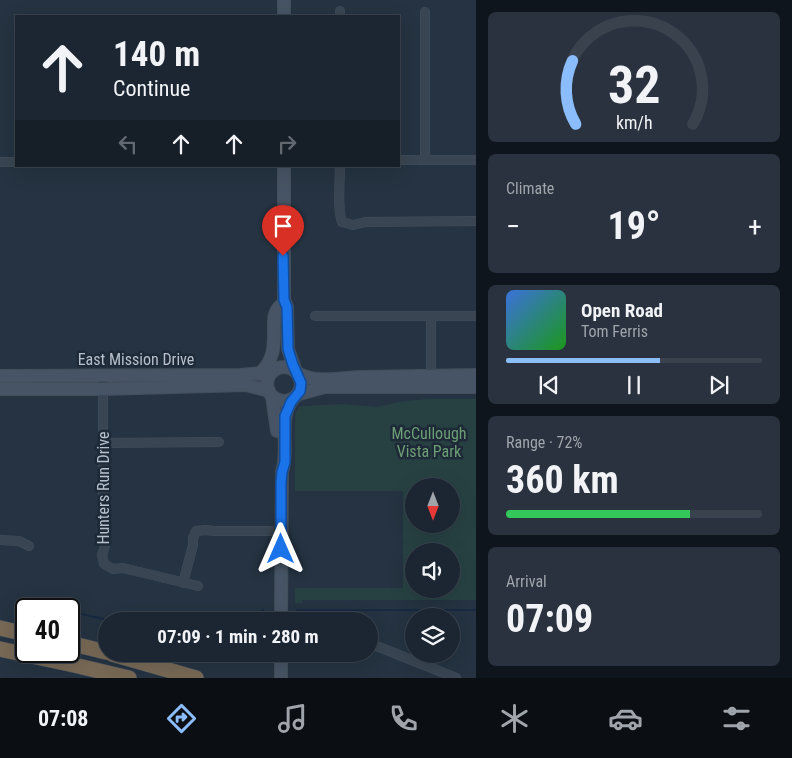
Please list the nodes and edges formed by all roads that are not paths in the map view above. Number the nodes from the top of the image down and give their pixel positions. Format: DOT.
graph roads {
  1 [pos="284,0"];
  2 [pos="425,12"];
  3 [pos="284,15"];
  4 [pos="400,160"];
  5 [pos="424,160"];
  6 [pos="476,160"];
  7 [pos="0,162"];
  8 [pos="15,162"];
  9 [pos="284,167"];
  10 [pos="340,167"];
  11 [pos="476,221"];
  12 [pos="282,303"];
  13 [pos="315,316"];
  14 [pos="431,316"];
  15 [pos="476,316"];
  16 [pos="269,372"];
  17 [pos="297,373"];
  18 [pos="103,375"];
  19 [pos="476,375"];
  20 [pos="0,376"];
  21 [pos="431,381"];
  22 [pos="476,387"];
  23 [pos="0,389"];
  24 [pos="103,389"];
  25 [pos="270,393"];
  26 [pos="296,396"];
  27 [pos="219,442"];
  28 [pos="103,443"];
  29 [pos="282,472"];
  30 [pos="281,531"];
  31 [pos="0,540"];
  32 [pos="29,546"];
  33 [pos="183,583"];
  34 [pos="198,586"];
  35 [pos="281,612"];
  36 [pos="0,628"];
  37 [pos="15,631"];
  38 [pos="80,646"];
  39 [pos="378,647"];
  40 [pos="0,649"];
  41 [pos="98,650"];
  42 [pos="140,662"];
  43 [pos="281,662"];
  44 [pos="129,678"];
  45 [pos="196,678"];
  46 [pos="281,678"];
  47 [pos="456,678"];
  1 -- 3 [label="street"];
  2 -- 5 [label="street"];
  4 -- 5 [label="street"];
  5 -- 6 [label="street"];
  7 -- 8 [label="street"];
  9 -- 12 [label="street"];
  10 -- 11 [label="street"];
  12 -- 16 [label="street"];
  12 -- 16 [label="street"];
  12 -- 17 [label="street"];
  13 -- 14 [label="street"];
  14 -- 15 [label="street"];
  14 -- 21 [label="street"];
  16 -- 17 [label="street"];
  16 -- 18 [label="street, East Mission Drive"];
  16 -- 25 [label="street"];
  17 -- 21 [label="street"];
  17 -- 26 [label="street"];
  18 -- 20 [label="street, East Mission Drive"];
  18 -- 24 [label="street, Hunters Run Drive"];
  19 -- 21 [label="street"];
  21 -- 22 [label="street"];
  21 -- 26 [label="street"];
  23 -- 24 [label="street, East Mission Drive"];
  24 -- 25 [label="street, East Mission Drive"];
  24 -- 28 [label="street, Hunters Run Drive"];
  25 -- 26 [label="street"];
  25 -- 29 [label="street"];
  26 -- 29 [label="street"];
  27 -- 28 [label="street"];
  28 -- 33 [label="street, Hunters Run Drive"];
  29 -- 30 [label="street"];
  30 -- 33 [label="street"];
  30 -- 35 [label="street"];
  31 -- 32 [label="street"];
  33 -- 34 [label="street, Hunters Run Drive"];
  36 -- 37 [label="highway"];
  38 -- 41 [label="highway"];
  39 -- 47 [label="street"];
  40 -- 44 [label="highway"];
  42 -- 45 [label="highway"];
  43 -- 46 [label="street"];
}
